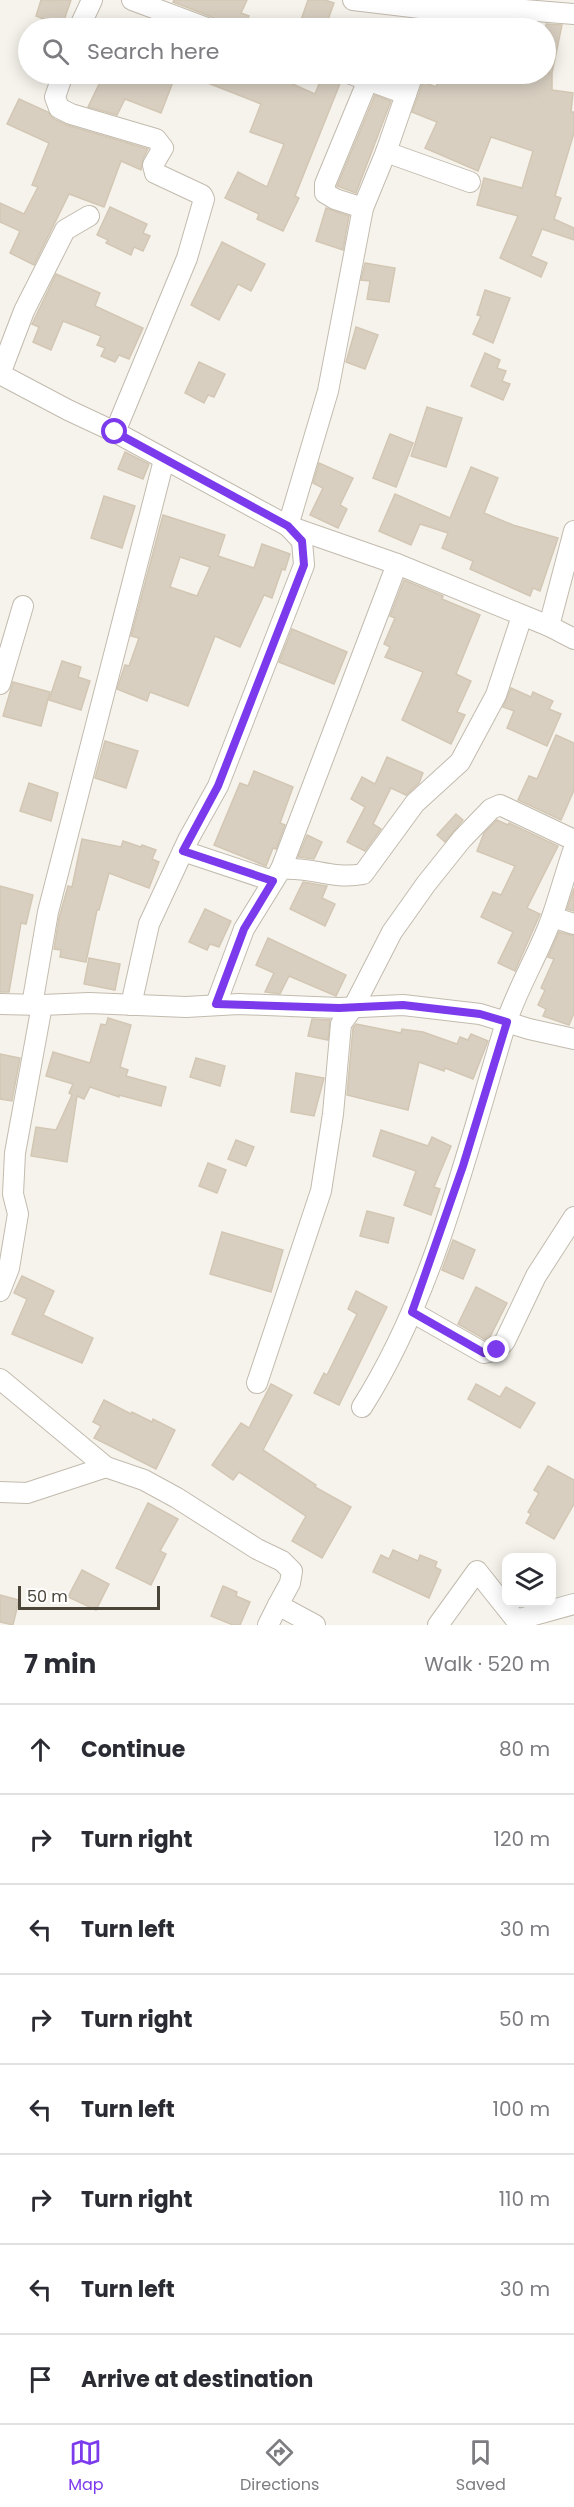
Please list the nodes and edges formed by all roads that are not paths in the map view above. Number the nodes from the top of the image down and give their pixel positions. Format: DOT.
graph roads {
  1 [pos="92,0"];
  2 [pos="132,0"];
  3 [pos="353,0"];
  4 [pos="535,5"];
  5 [pos="436,13"];
  6 [pos="574,14"];
  7 [pos="84,18"];
  8 [pos="180,18"];
  9 [pos="60,84"];
  10 [pos="358,84"];
  11 [pos="379,84"];
  12 [pos="410,84"];
  13 [pos="406,94"];
  14 [pos="386,152"];
  15 [pos="470,182"];
  16 [pos="363,208"];
  17 [pos="89,216"];
  18 [pos="0,374"];
  19 [pos="115,432"];
  20 [pos="164,460"];
  21 [pos="288,526"];
  22 [pos="574,531"];
  23 [pos="397,564"];
  24 [pos="23,606"];
  25 [pos="522,616"];
  26 [pos="549,626"];
  27 [pos="574,639"];
  28 [pos="0,684"];
  29 [pos="574,840"];
  30 [pos="574,848"];
  31 [pos="183,851"];
  32 [pos="277,875"];
  33 [pos="552,917"];
  34 [pos="574,924"];
  35 [pos="0,1004"];
  36 [pos="216,1004"];
  37 [pos="37,1005"];
  38 [pos="131,1005"];
  39 [pos="354,1006"];
  40 [pos="507,1022"];
  41 [pos="574,1039"];
  42 [pos="574,1217"];
  43 [pos="0,1291"];
  44 [pos="412,1312"];
  45 [pos="0,1379"];
  46 [pos="258,1383"];
  47 [pos="362,1407"];
  48 [pos="106,1467"];
  49 [pos="0,1492"];
  50 [pos="574,1604"];
  51 [pos="278,1605"];
  52 [pos="518,1623"];
  53 [pos="268,1625"];
  54 [pos="315,1625"];
  55 [pos="438,1625"];
  1 -- 7 [label="street"];
  2 -- 8 [label="street"];
  3 -- 5 [label="street"];
  4 -- 5 [label="street"];
  4 -- 6 [label="street"];
  9 -- 19 [label="street"];
  10 -- 16 [label="street"];
  11 -- 13 [label="street"];
  12 -- 13 [label="street"];
  13 -- 14 [label="street"];
  14 -- 15 [label="street"];
  14 -- 16 [label="street"];
  16 -- 21 [label="street"];
  17 -- 18 [label="street"];
  18 -- 19 [label="street"];
  19 -- 20 [label="street"];
  20 -- 21 [label="street"];
  20 -- 37 [label="street"];
  21 -- 23 [label="street"];
  21 -- 31 [label="street"];
  22 -- 26 [label="street"];
  23 -- 25 [label="street"];
  23 -- 32 [label="street"];
  24 -- 28 [label="street"];
  25 -- 26 [label="street"];
  25 -- 32 [label="street"];
  26 -- 27 [label="street"];
  29 -- 39 [label="street"];
  30 -- 33 [label="street"];
  31 -- 32 [label="street"];
  31 -- 38 [label="street"];
  32 -- 36 [label="street"];
  33 -- 34 [label="street"];
  33 -- 40 [label="street"];
  35 -- 37 [label="street"];
  36 -- 38 [label="street"];
  36 -- 39 [label="street"];
  37 -- 38 [label="street"];
  37 -- 43 [label="street"];
  39 -- 40 [label="street"];
  39 -- 46 [label="street"];
  40 -- 41 [label="street"];
  40 -- 44 [label="street"];
  42 -- 44 [label="street"];
  44 -- 47 [label="street"];
  45 -- 48 [label="street"];
  48 -- 49 [label="street"];
  48 -- 51 [label="street"];
  50 -- 52 [label="street"];
  51 -- 53 [label="street"];
  51 -- 54 [label="street"];
  52 -- 55 [label="street"];
}
